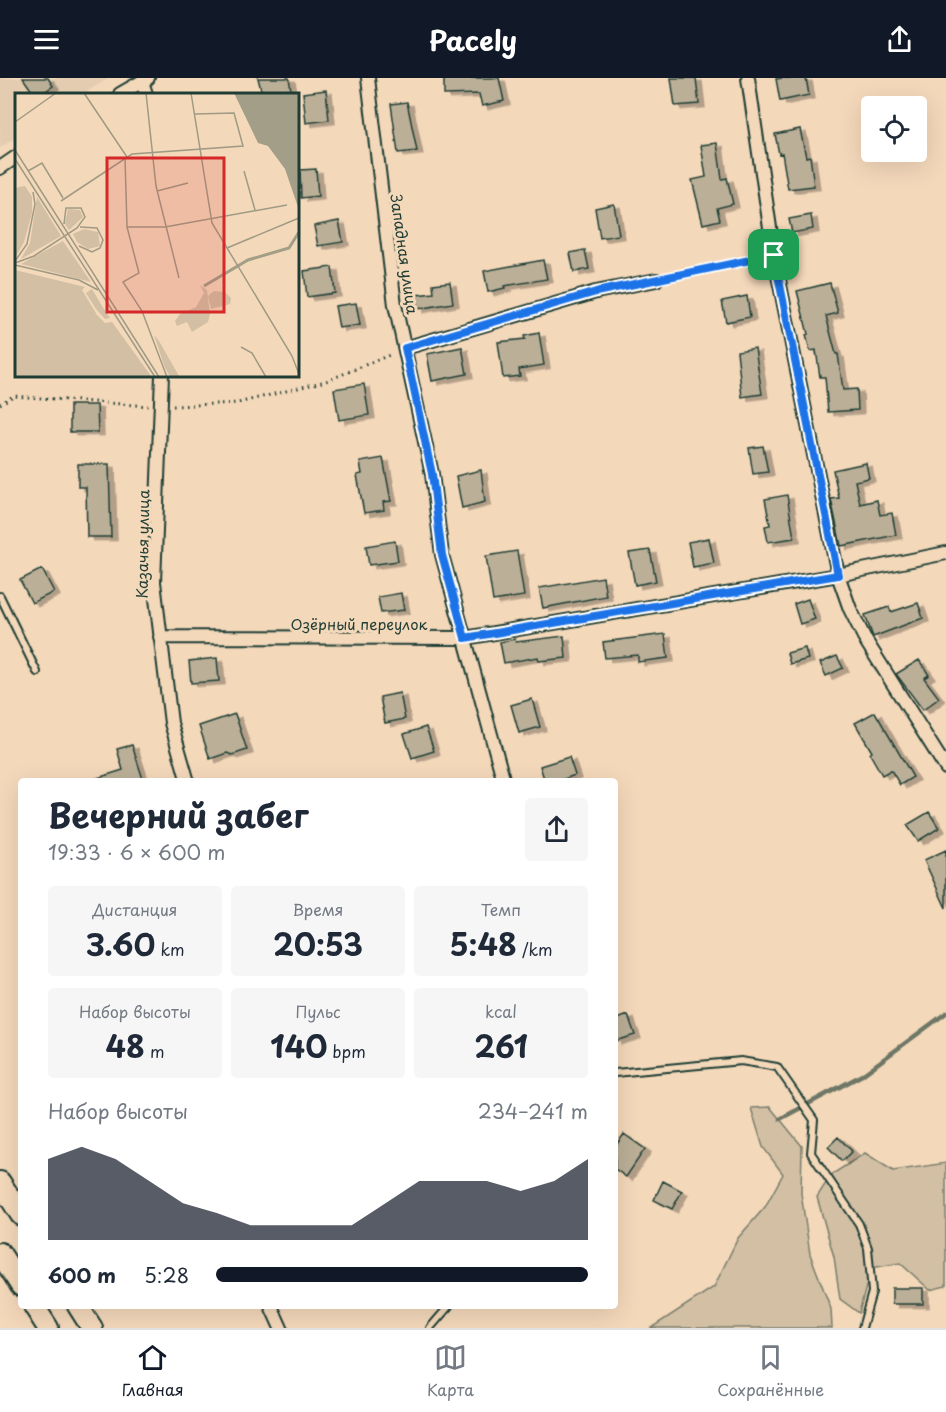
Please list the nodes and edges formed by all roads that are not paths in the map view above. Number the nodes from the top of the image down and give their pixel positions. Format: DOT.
graph roads {
  1 [pos="368,78"];
  2 [pos="748,78"];
  3 [pos="145,80"];
  4 [pos="122,93"];
  5 [pos="15,159"];
  6 [pos="0,168"];
  7 [pos="656,280"];
  8 [pos="405,348"];
  9 [pos="162,376"];
  10 [pos="946,553"];
  11 [pos="838,575"];
  12 [pos="0,596"];
  13 [pos="160,637"];
  14 [pos="465,638"];
  15 [pos="37,672"];
  16 [pos="946,768"];
  17 [pos="187,778"];
  18 [pos="503,778"];
  19 [pos="618,1073"];
  20 [pos="0,1182"];
  21 [pos="18,1210"];
  22 [pos="0,1253"];
  23 [pos="18,1281"];
  24 [pos="36,1309"];
  25 [pos="80,1309"];
  26 [pos="272,1309"];
  27 [pos="446,1309"];
  28 [pos="48,1328"];
  29 [pos="92,1328"];
  30 [pos="281,1328"];
  31 [pos="430,1328"];
  32 [pos="862,1328"];
  1 -- 8 [label="street, Западная улица"];
  2 -- 11 [label="street"];
  3 -- 4 [label="street"];
  5 -- 6 [label="street"];
  7 -- 8 [label="street"];
  8 -- 14 [label="street, Западная улица"];
  9 -- 13 [label="street, Казачья улица"];
  10 -- 11 [label="street, Озёрный переулок"];
  11 -- 14 [label="street, Озёрный переулок"];
  11 -- 16 [label="street"];
  12 -- 15 [label="lane"];
  13 -- 14 [label="street, Озёрный переулок"];
  13 -- 17 [label="street, Казачья улица"];
  14 -- 18 [label="street, Западная улица"];
  19 -- 32 [label="lane"];
  20 -- 21 [label="main road"];
  22 -- 23 [label="main road"];
  24 -- 28 [label="main road"];
  25 -- 29 [label="main road"];
  26 -- 30 [label="street"];
  27 -- 31 [label="lane"];
}
